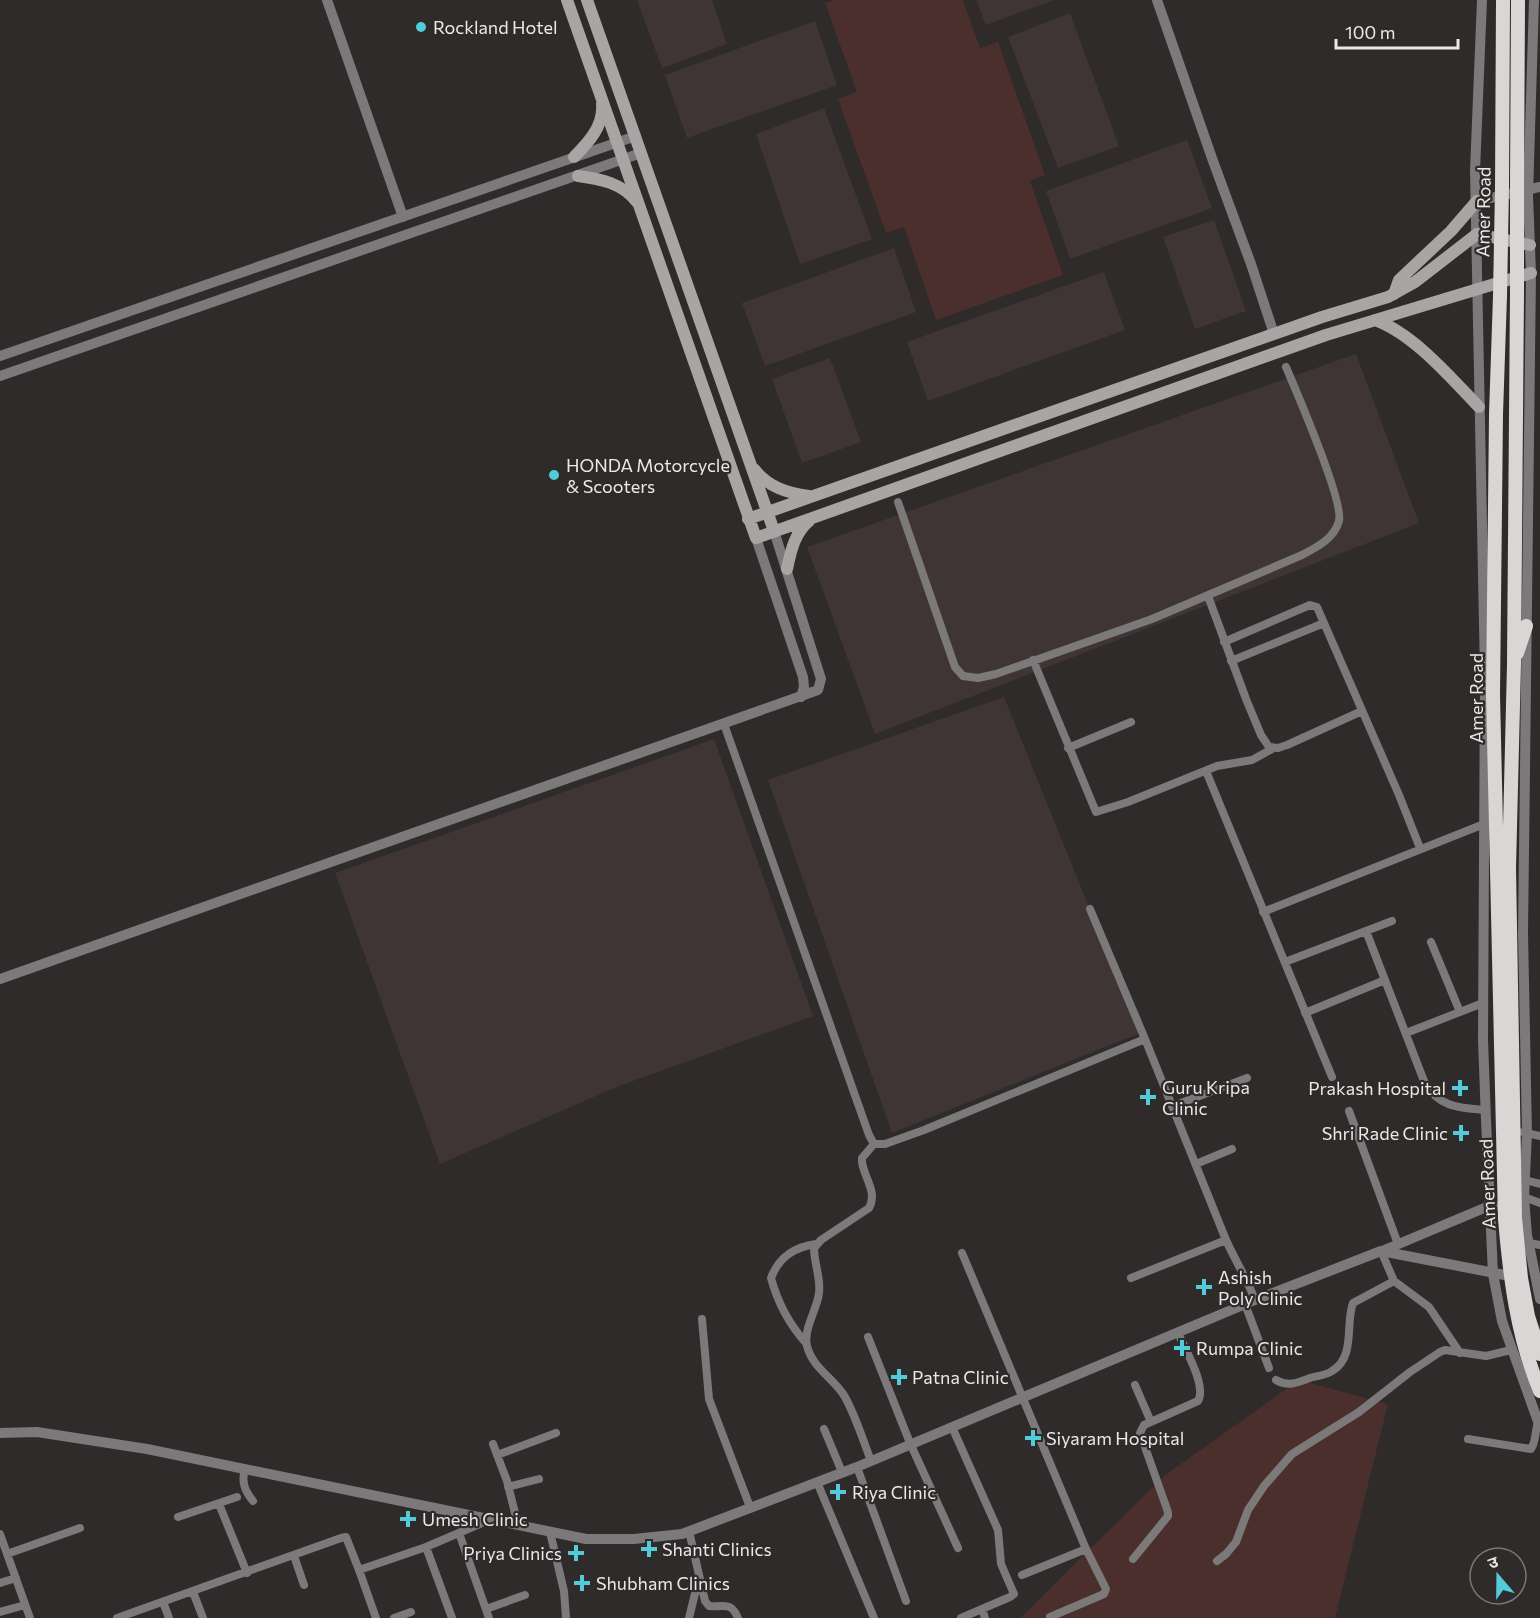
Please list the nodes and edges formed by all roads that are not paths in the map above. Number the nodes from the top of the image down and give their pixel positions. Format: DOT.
graph roads {
  1 [pos="327,0"];
  2 [pos="567,0"];
  3 [pos="587,0"];
  4 [pos="1157,0"];
  5 [pos="1482,0"];
  6 [pos="1503,0"];
  7 [pos="1518,0"];
  8 [pos="1534,0"];
  9 [pos="601,97"];
  10 [pos="636,136"];
  11 [pos="617,142"];
  12 [pos="641,153"];
  13 [pos="574,157"];
  14 [pos="624,160"];
  15 [pos="578,176"];
  16 [pos="1523,187"];
  17 [pos="1540,187"];
  18 [pos="1477,201"];
  19 [pos="639,206"];
  20 [pos="403,216"];
  21 [pos="1477,234"];
  22 [pos="1530,245"];
  23 [pos="1531,273"];
  24 [pos="1476,288"];
  25 [pos="1394,294"];
  26 [pos="1535,309"];
  27 [pos="1375,320"];
  28 [pos="1274,334"];
  29 [pos="0,356"];
  30 [pos="1286,368"];
  31 [pos="0,376"];
  32 [pos="1479,407"];
  33 [pos="751,466"];
  34 [pos="880,473"];
  35 [pos="887,490"];
  36 [pos="810,497"];
  37 [pos="898,502"];
  38 [pos="767,512"];
  39 [pos="813,517"];
  40 [pos="748,519"];
  41 [pos="774,531"];
  42 [pos="756,538"];
  43 [pos="787,569"];
  44 [pos="1208,596"];
  45 [pos="1324,623"];
  46 [pos="1526,626"];
  47 [pos="1224,642"];
  48 [pos="1033,660"];
  49 [pos="1232,661"];
  50 [pos="1514,664"];
  51 [pos="1485,675"];
  52 [pos="1493,695"];
  53 [pos="801,697"];
  54 [pos="1362,711"];
  55 [pos="1131,722"];
  56 [pos="724,724"];
  57 [pos="1068,748"];
  58 [pos="1272,749"];
  59 [pos="1206,771"];
  60 [pos="1518,800"];
  61 [pos="1484,824"];
  62 [pos="1420,848"];
  63 [pos="1090,909"];
  64 [pos="1263,912"];
  65 [pos="1392,921"];
  66 [pos="1366,931"];
  67 [pos="1431,942"];
  68 [pos="1285,962"];
  69 [pos="0,979"];
  70 [pos="1385,980"];
  71 [pos="1484,1003"];
  72 [pos="1460,1012"];
  73 [pos="1305,1013"];
  74 [pos="1406,1033"];
  75 [pos="1145,1039"];
  76 [pos="1332,1077"];
  77 [pos="1247,1078"];
  78 [pos="1173,1106"];
  79 [pos="1485,1110"];
  80 [pos="1349,1111"];
  81 [pos="1520,1131"];
  82 [pos="1540,1137"];
  83 [pos="874,1144"];
  84 [pos="1232,1149"];
  85 [pos="1196,1164"];
  86 [pos="1525,1180"];
  87 [pos="1540,1184"];
  88 [pos="1524,1197"];
  89 [pos="1540,1203"];
  90 [pos="1489,1206"];
  91 [pos="1505,1206"];
  92 [pos="1226,1240"];
  93 [pos="1529,1243"];
  94 [pos="816,1244"];
  95 [pos="1398,1244"];
  96 [pos="1540,1245"];
  97 [pos="1382,1251"];
  98 [pos="962,1253"];
  99 [pos="1493,1274"];
  100 [pos="1510,1276"];
  101 [pos="1131,1278"];
  102 [pos="1394,1281"];
  103 [pos="1540,1299"];
  104 [pos="1250,1302"];
  105 [pos="702,1319"];
  106 [pos="1178,1333"];
  107 [pos="868,1337"];
  108 [pos="806,1343"];
  109 [pos="1511,1350"];
  110 [pos="1461,1354"];
  111 [pos="1540,1354"];
  112 [pos="1269,1368"];
  113 [pos="1275,1380"];
  114 [pos="1135,1385"];
  115 [pos="1540,1391"];
  116 [pos="1022,1398"];
  117 [pos="1151,1422"];
  118 [pos="1539,1425"];
  119 [pos="952,1426"];
  120 [pos="824,1429"];
  121 [pos="0,1433"];
  122 [pos="556,1433"];
  123 [pos="1468,1439"];
  124 [pos="493,1443"];
  125 [pos="910,1443"];
  126 [pos="498,1455"];
  127 [pos="872,1461"];
  128 [pos="857,1467"];
  129 [pos="244,1469"];
  130 [pos="842,1472"];
  131 [pos="539,1479"];
  132 [pos="817,1482"];
  133 [pos="508,1487"];
  134 [pos="237,1497"];
  135 [pos="253,1501"];
  136 [pos="219,1504"];
  137 [pos="750,1508"];
  138 [pos="178,1517"];
  139 [pos="489,1520"];
  140 [pos="518,1525"];
  141 [pos="80,1528"];
  142 [pos="689,1531"];
  143 [pos="550,1532"];
  144 [pos="459,1533"];
  145 [pos="0,1534"];
  146 [pos="426,1546"];
  147 [pos="958,1548"];
  148 [pos="1086,1549"];
  149 [pos="7,1554"];
  150 [pos="292,1557"];
  151 [pos="1133,1559"];
  152 [pos="1217,1561"];
  153 [pos="359,1570"];
  154 [pos="247,1572"];
  155 [pos="1022,1575"];
  156 [pos="700,1576"];
  157 [pos="16,1578"];
  158 [pos="0,1583"];
  159 [pos="302,1586"];
  160 [pos="193,1592"];
  161 [pos="525,1595"];
  162 [pos="906,1601"];
  163 [pos="163,1602"];
  164 [pos="25,1605"];
  165 [pos="0,1612"];
  166 [pos="411,1612"];
  167 [pos="487,1614"];
  168 [pos="983,1614"];
  169 [pos="1050,1617"];
  170 [pos="30,1618"];
  171 [pos="117,1618"];
  172 [pos="169,1618"];
  173 [pos="203,1618"];
  174 [pos="376,1618"];
  175 [pos="394,1618"];
  176 [pos="452,1618"];
  177 [pos="566,1618"];
  178 [pos="689,1618"];
  179 [pos="738,1618"];
  180 [pos="874,1618"];
  181 [pos="961,1618"];
  1 -- 20 [label="street"];
  2 -- 9 [label="main road"];
  3 -- 10 [label="main road"];
  4 -- 28 [label="street"];
  5 -- 18 [label="street"];
  6 -- 52 [label="highway, Amer Road, bridge"];
  7 -- 16 [label="highway, Amer Road"];
  8 -- 16 [label="street"];
  9 -- 11 [label="main road"];
  9 -- 13 [label="main road"];
  10 -- 11 [label="street"];
  10 -- 12 [label="main road"];
  11 -- 13 [label="street"];
  11 -- 14 [label="main road"];
  12 -- 14 [label="street"];
  12 -- 33 [label="main road"];
  13 -- 20 [label="street"];
  14 -- 15 [label="street"];
  14 -- 19 [label="main road"];
  15 -- 19 [label="main road"];
  15 -- 31 [label="street"];
  16 -- 17 [label="street"];
  16 -- 18 [label="street"];
  16 -- 22 [label="street"];
  16 -- 50 [label="highway, Amer Road, bridge"];
  18 -- 21 [label="street"];
  18 -- 25 [label="main road"];
  19 -- 40 [label="main road"];
  20 -- 29 [label="street"];
  21 -- 22 [label="main road"];
  21 -- 24 [label="street"];
  21 -- 25 [label="main road"];
  22 -- 23 [label="street"];
  23 -- 24 [label="main road"];
  23 -- 26 [label="street"];
  24 -- 27 [label="main road"];
  24 -- 32 [label="street"];
  25 -- 28 [label="main road"];
  26 -- 46 [label="street"];
  27 -- 32 [label="main road"];
  27 -- 35 [label="main road"];
  28 -- 34 [label="main road"];
  30 -- 44 [label="street"];
  32 -- 51 [label="street"];
  33 -- 36 [label="main road"];
  33 -- 38 [label="main road"];
  34 -- 35 [label="main road"];
  34 -- 36 [label="main road"];
  35 -- 39 [label="main road"];
  36 -- 38 [label="main road"];
  37 -- 48 [label="street"];
  38 -- 40 [label="main road"];
  38 -- 41 [label="main road"];
  39 -- 41 [label="main road"];
  39 -- 43 [label="main road"];
  40 -- 42 [label="main road"];
  41 -- 42 [label="main road"];
  41 -- 43 [label="street"];
  42 -- 53 [label="street"];
  43 -- 53 [label="street"];
  44 -- 47 [label="street"];
  44 -- 48 [label="street"];
  45 -- 47 [label="street"];
  45 -- 49 [label="street"];
  45 -- 54 [label="street"];
  46 -- 50 [label="highway"];
  46 -- 60 [label="street"];
  47 -- 49 [label="street"];
  48 -- 57 [label="street"];
  49 -- 58 [label="street"];
  50 -- 60 [label="highway, Amer Road"];
  51 -- 52 [label="highway"];
  51 -- 61 [label="street"];
  52 -- 91 [label="highway, Amer Road"];
  53 -- 56 [label="street"];
  54 -- 58 [label="street"];
  54 -- 62 [label="street"];
  55 -- 57 [label="street"];
  56 -- 69 [label="street"];
  56 -- 83 [label="street"];
  57 -- 59 [label="street"];
  58 -- 59 [label="street"];
  59 -- 64 [label="street"];
  60 -- 81 [label="highway, Amer Road"];
  61 -- 62 [label="street"];
  61 -- 71 [label="street"];
  62 -- 64 [label="street"];
  63 -- 75 [label="street"];
  64 -- 68 [label="street"];
  65 -- 66 [label="street"];
  66 -- 68 [label="street"];
  66 -- 70 [label="street"];
  67 -- 72 [label="street"];
  68 -- 73 [label="street"];
  70 -- 73 [label="street"];
  70 -- 74 [label="street"];
  71 -- 72 [label="street"];
  71 -- 79 [label="street"];
  72 -- 74 [label="street"];
  73 -- 76 [label="street"];
  74 -- 79 [label="street"];
  75 -- 78 [label="street"];
  75 -- 83 [label="street"];
  77 -- 78 [label="street"];
  78 -- 85 [label="street"];
  79 -- 90 [label="street"];
  80 -- 95 [label="street"];
  81 -- 82 [label="street"];
  81 -- 86 [label="street"];
  81 -- 111 [label="highway, Amer Road"];
  83 -- 94 [label="street"];
  84 -- 85 [label="street"];
  85 -- 92 [label="street"];
  86 -- 87 [label="street"];
  86 -- 88 [label="street"];
  88 -- 89 [label="street"];
  88 -- 93 [label="street"];
  90 -- 91 [label="street"];
  90 -- 95 [label="street"];
  90 -- 99 [label="street"];
  91 -- 100 [label="highway, Amer Road"];
  92 -- 101 [label="street"];
  92 -- 104 [label="street"];
  93 -- 96 [label="street"];
  93 -- 103 [label="street"];
  94 -- 108 [label="street"];
  94 -- 108 [label="street"];
  95 -- 97 [label="street"];
  97 -- 99 [label="street"];
  97 -- 102 [label="street"];
  97 -- 104 [label="street"];
  98 -- 116 [label="street"];
  99 -- 100 [label="street"];
  99 -- 109 [label="street"];
  100 -- 115 [label="highway, Amer Road"];
  102 -- 110 [label="street"];
  102 -- 113 [label="street"];
  104 -- 106 [label="street"];
  104 -- 112 [label="street"];
  105 -- 137 [label="street"];
  106 -- 116 [label="street"];
  106 -- 117 [label="street"];
  107 -- 125 [label="street"];
  108 -- 127 [label="street"];
  109 -- 110 [label="street"];
  109 -- 118 [label="street"];
  110 -- 152 [label="street"];
  114 -- 117 [label="street"];
  116 -- 119 [label="street"];
  116 -- 148 [label="street"];
  117 -- 151 [label="street"];
  118 -- 123 [label="street"];
  119 -- 125 [label="street"];
  119 -- 168 [label="street"];
  120 -- 130 [label="street"];
  121 -- 129 [label="street"];
  122 -- 126 [label="street"];
  124 -- 126 [label="street"];
  125 -- 127 [label="street"];
  125 -- 147 [label="street"];
  126 -- 133 [label="street"];
  127 -- 128 [label="street"];
  128 -- 130 [label="street"];
  128 -- 162 [label="street"];
  129 -- 135 [label="street"];
  129 -- 139 [label="street"];
  130 -- 132 [label="street"];
  131 -- 133 [label="street"];
  132 -- 137 [label="street"];
  132 -- 180 [label="street"];
  133 -- 140 [label="street"];
  134 -- 136 [label="street"];
  136 -- 138 [label="street"];
  136 -- 154 [label="street"];
  137 -- 142 [label="street"];
  139 -- 140 [label="street"];
  139 -- 144 [label="street"];
  140 -- 143 [label="street"];
  141 -- 149 [label="street"];
  142 -- 143 [label="street"];
  142 -- 156 [label="street"];
  143 -- 177 [label="street"];
  144 -- 146 [label="street"];
  144 -- 167 [label="street"];
  145 -- 149 [label="street"];
  146 -- 153 [label="street"];
  146 -- 176 [label="street"];
  148 -- 155 [label="street"];
  148 -- 169 [label="street"];
  149 -- 157 [label="street"];
  150 -- 153 [label="street"];
  150 -- 154 [label="street"];
  150 -- 159 [label="street"];
  153 -- 174 [label="street"];
  154 -- 160 [label="street"];
  156 -- 178 [label="street"];
  156 -- 179 [label="street"];
  157 -- 158 [label="street"];
  157 -- 164 [label="street"];
  160 -- 163 [label="street"];
  160 -- 173 [label="street"];
  161 -- 167 [label="street"];
  163 -- 171 [label="street"];
  163 -- 172 [label="street"];
  164 -- 165 [label="street"];
  164 -- 170 [label="street"];
  166 -- 175 [label="street"];
  168 -- 181 [label="street"];
}
